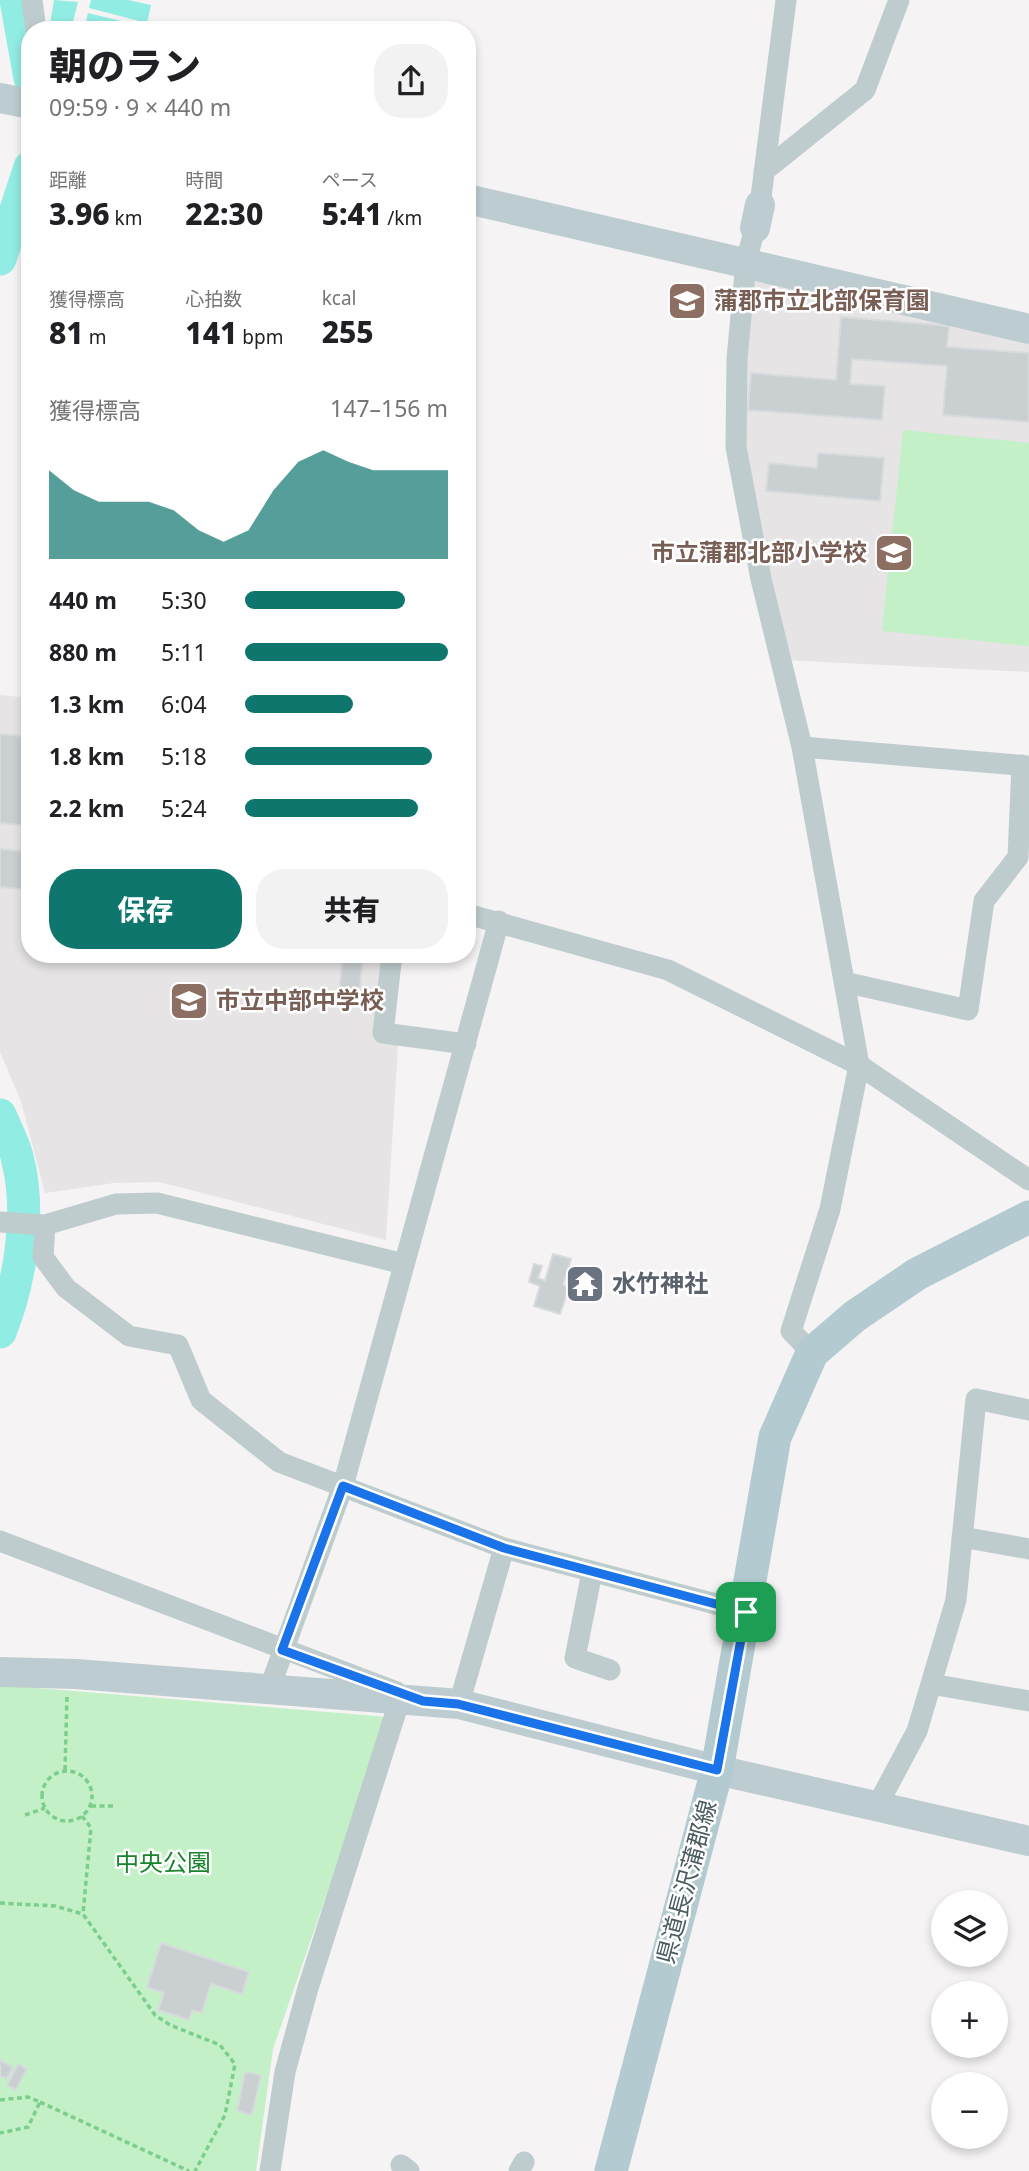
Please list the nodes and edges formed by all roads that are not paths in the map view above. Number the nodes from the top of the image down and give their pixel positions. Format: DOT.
graph roads {
  1 [pos="32,0"];
  2 [pos="786,0"];
  3 [pos="899,0"];
  4 [pos="35,21"];
  5 [pos="764,171"];
  6 [pos="476,202"];
  7 [pos="746,262"];
  8 [pos="1029,329"];
  9 [pos="802,747"];
  10 [pos="1026,765"];
  11 [pos="476,916"];
  12 [pos="499,920"];
  13 [pos="391,963"];
  14 [pos="844,982"];
  15 [pos="467,1044"];
  16 [pos="859,1065"];
  17 [pos="1029,1180"];
  18 [pos="1029,1217"];
  19 [pos="4,1223"];
  20 [pos="43,1225"];
  21 [pos="404,1264"];
  22 [pos="812,1353"];
  23 [pos="1029,1410"];
  24 [pos="343,1486"];
  25 [pos="962,1538"];
  26 [pos="0,1541"];
  27 [pos="504,1548"];
  28 [pos="1029,1549"];
  29 [pos="592,1572"];
  30 [pos="746,1612"];
  31 [pos="282,1650"];
  32 [pos="610,1670"];
  33 [pos="0,1672"];
  34 [pos="930,1684"];
  35 [pos="269,1690"];
  36 [pos="412,1700"];
  37 [pos="1029,1701"];
  38 [pos="458,1704"];
  39 [pos="717,1770"];
  40 [pos="877,1806"];
  41 [pos="1029,1842"];
  42 [pos="270,2171"];
  43 [pos="611,2171"];
  1 -- 4 [label="street"];
  2 -- 5 [label="street"];
  3 -- 5 [label="street"];
  5 -- 7 [label="street"];
  6 -- 7 [label="street"];
  7 -- 8 [label="street"];
  7 -- 9 [label="street"];
  9 -- 10 [label="street"];
  9 -- 14 [label="street"];
  10 -- 14 [label="street"];
  11 -- 12 [label="street"];
  12 -- 15 [label="street"];
  12 -- 16 [label="street"];
  13 -- 15 [label="street"];
  14 -- 16 [label="street"];
  15 -- 21 [label="street"];
  16 -- 17 [label="street"];
  16 -- 22 [label="street"];
  18 -- 22 [label="main road, 県道長沢蒲郡線"];
  19 -- 20 [label="street"];
  20 -- 21 [label="street"];
  20 -- 24 [label="street"];
  21 -- 24 [label="street"];
  22 -- 30 [label="main road, 県道長沢蒲郡線"];
  23 -- 25 [label="street"];
  24 -- 27 [label="street"];
  24 -- 31 [label="street"];
  25 -- 28 [label="street"];
  25 -- 34 [label="street"];
  26 -- 31 [label="street"];
  27 -- 29 [label="street"];
  27 -- 38 [label="street"];
  29 -- 30 [label="street"];
  29 -- 32 [label="street"];
  30 -- 39 [label="main road, 県道長沢蒲郡線"];
  31 -- 35 [label="street"];
  31 -- 36 [label="street"];
  33 -- 35 [label="street"];
  34 -- 37 [label="street"];
  34 -- 40 [label="street"];
  35 -- 36 [label="street"];
  36 -- 38 [label="street"];
  36 -- 42 [label="street"];
  38 -- 39 [label="street"];
  39 -- 40 [label="street"];
  39 -- 43 [label="main road, 県道長沢蒲郡線"];
  40 -- 41 [label="street"];
}
